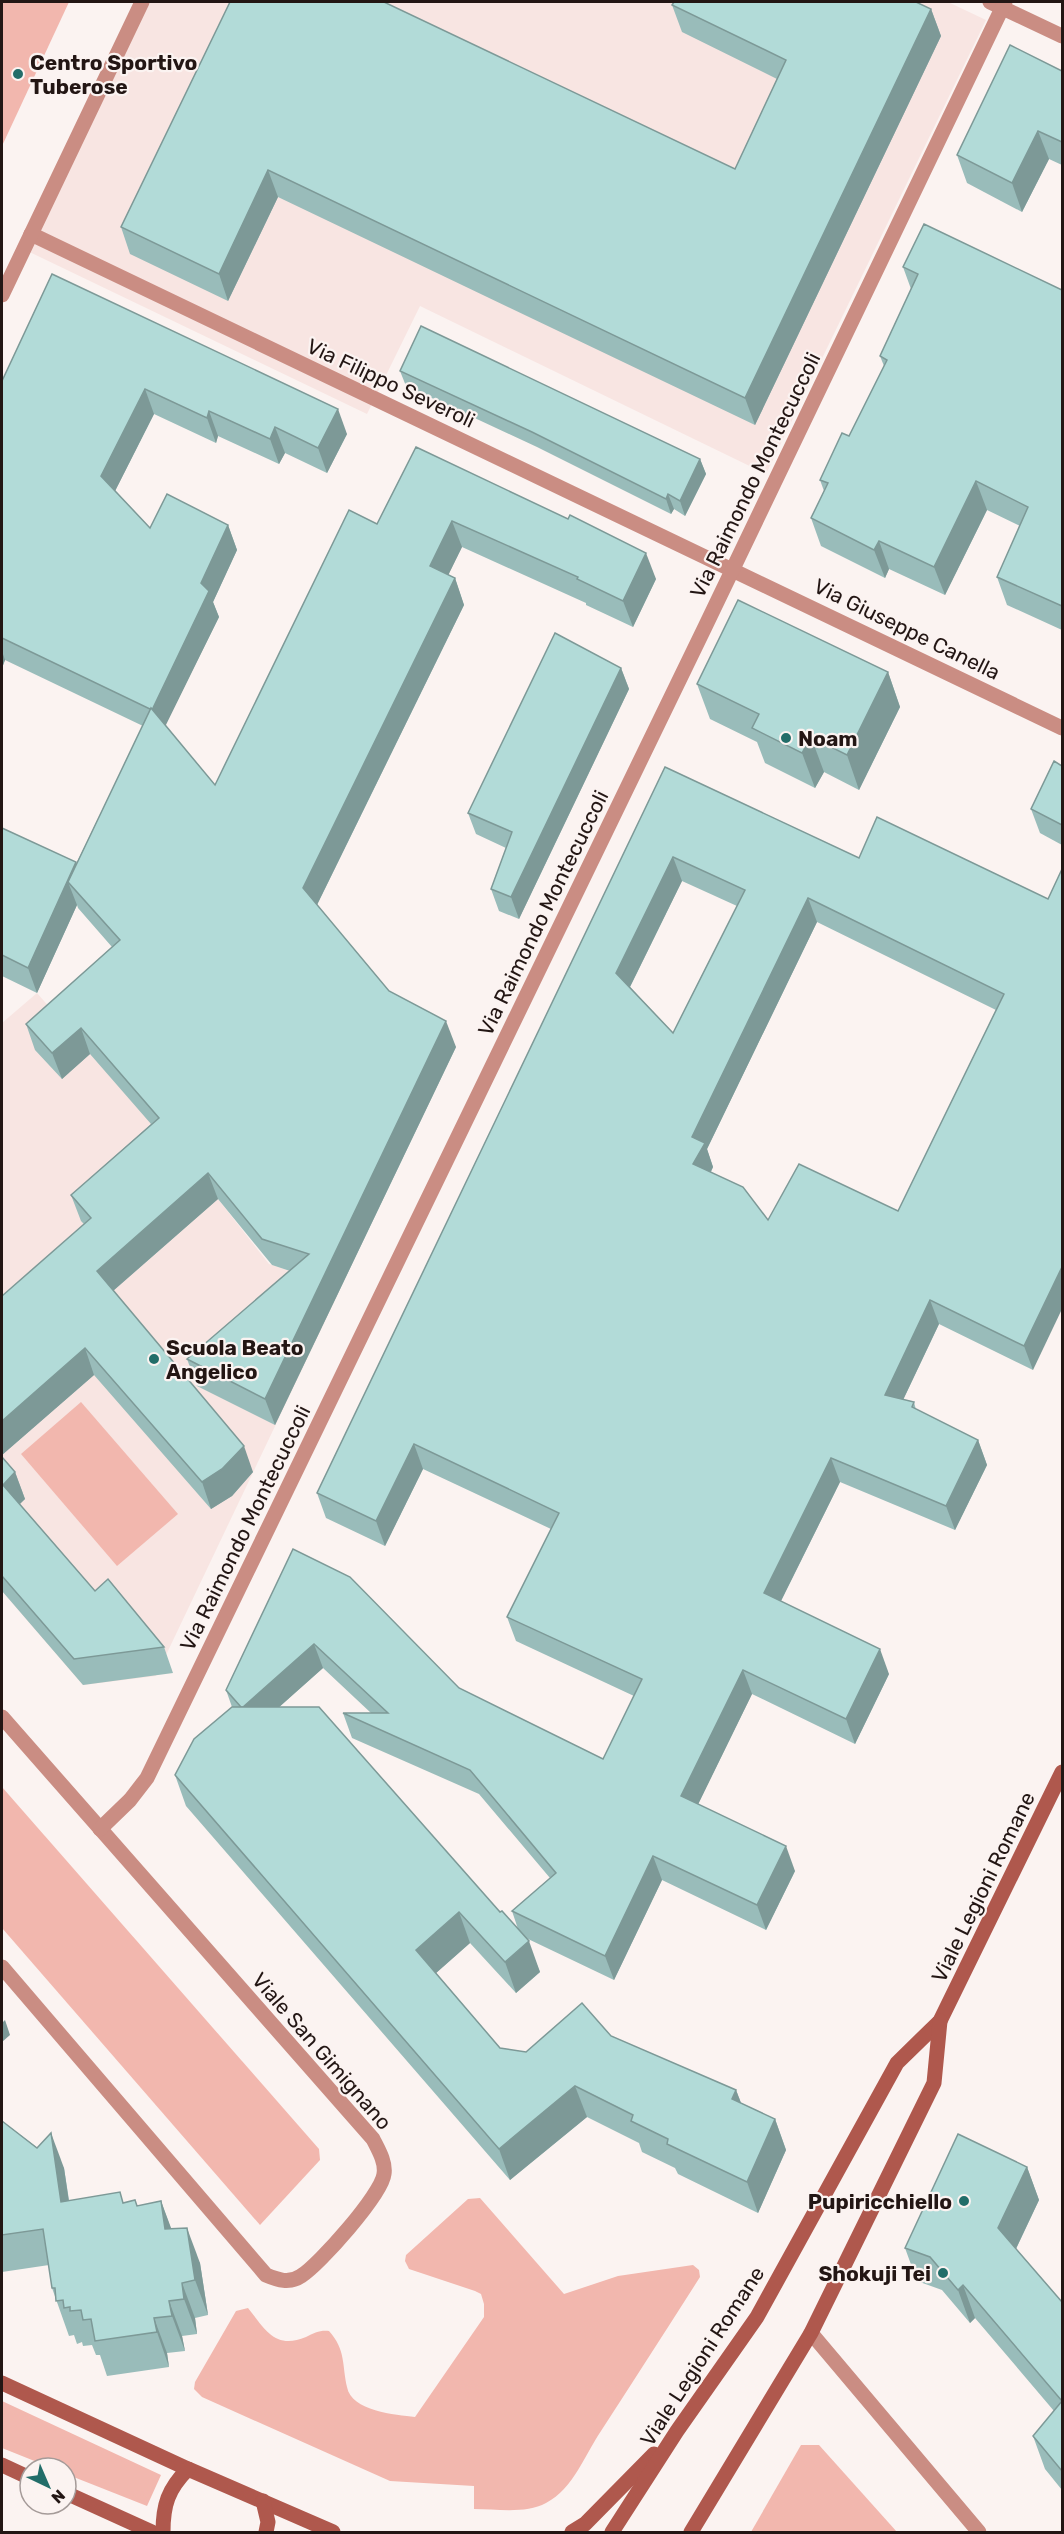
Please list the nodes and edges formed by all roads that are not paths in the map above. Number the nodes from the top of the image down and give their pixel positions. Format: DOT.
graph roads {
  1 [pos="142,2"];
  2 [pos="999,3"];
  3 [pos="1062,36"];
  4 [pos="31,234"];
  5 [pos="2,295"];
  6 [pos="733,569"];
  7 [pos="1062,728"];
  8 [pos="2,1717"];
  9 [pos="1062,1772"];
  10 [pos="100,1829"];
  11 [pos="2,1967"];
  12 [pos="940,2021"];
  13 [pos="811,2332"];
  14 [pos="2,2383"];
  15 [pos="677,2431"];
  16 [pos="2,2465"];
  17 [pos="188,2469"];
  18 [pos="18,2472"];
  19 [pos="78,2498"];
  20 [pos="264,2501"];
  21 [pos="152,2532"];
  22 [pos="163,2532"];
  23 [pos="266,2532"];
  24 [pos="333,2532"];
  25 [pos="572,2532"];
  26 [pos="612,2532"];
  27 [pos="691,2532"];
  28 [pos="979,2532"];
  1 -- 4 [label="street"];
  2 -- 3 [label="street"];
  2 -- 6 [label="street, Via Raimondo Montecuccoli"];
  4 -- 5 [label="street"];
  4 -- 6 [label="street, Via Filippo Severoli"];
  6 -- 7 [label="street, Via Giuseppe Canella"];
  6 -- 10 [label="street, Via Raimondo Montecuccoli"];
  8 -- 10 [label="street, Viale San Gimignano"];
  9 -- 12 [label="main road, Viale Legioni Romane"];
  10 -- 11 [label="street, Viale San Gimignano"];
  12 -- 13 [label="main road, Viale Legioni Romane"];
  12 -- 15 [label="main road, Viale Legioni Romane"];
  13 -- 27 [label="main road, Viale Legioni Romane"];
  13 -- 28 [label="street"];
  14 -- 17 [label="main road"];
  15 -- 25 [label="main road"];
  15 -- 26 [label="main road, Viale Legioni Romane"];
  16 -- 18 [label="main road"];
  17 -- 20 [label="main road"];
  17 -- 22 [label="main road"];
  19 -- 21 [label="main road"];
  20 -- 23 [label="main road"];
  20 -- 24 [label="main road"];
}
